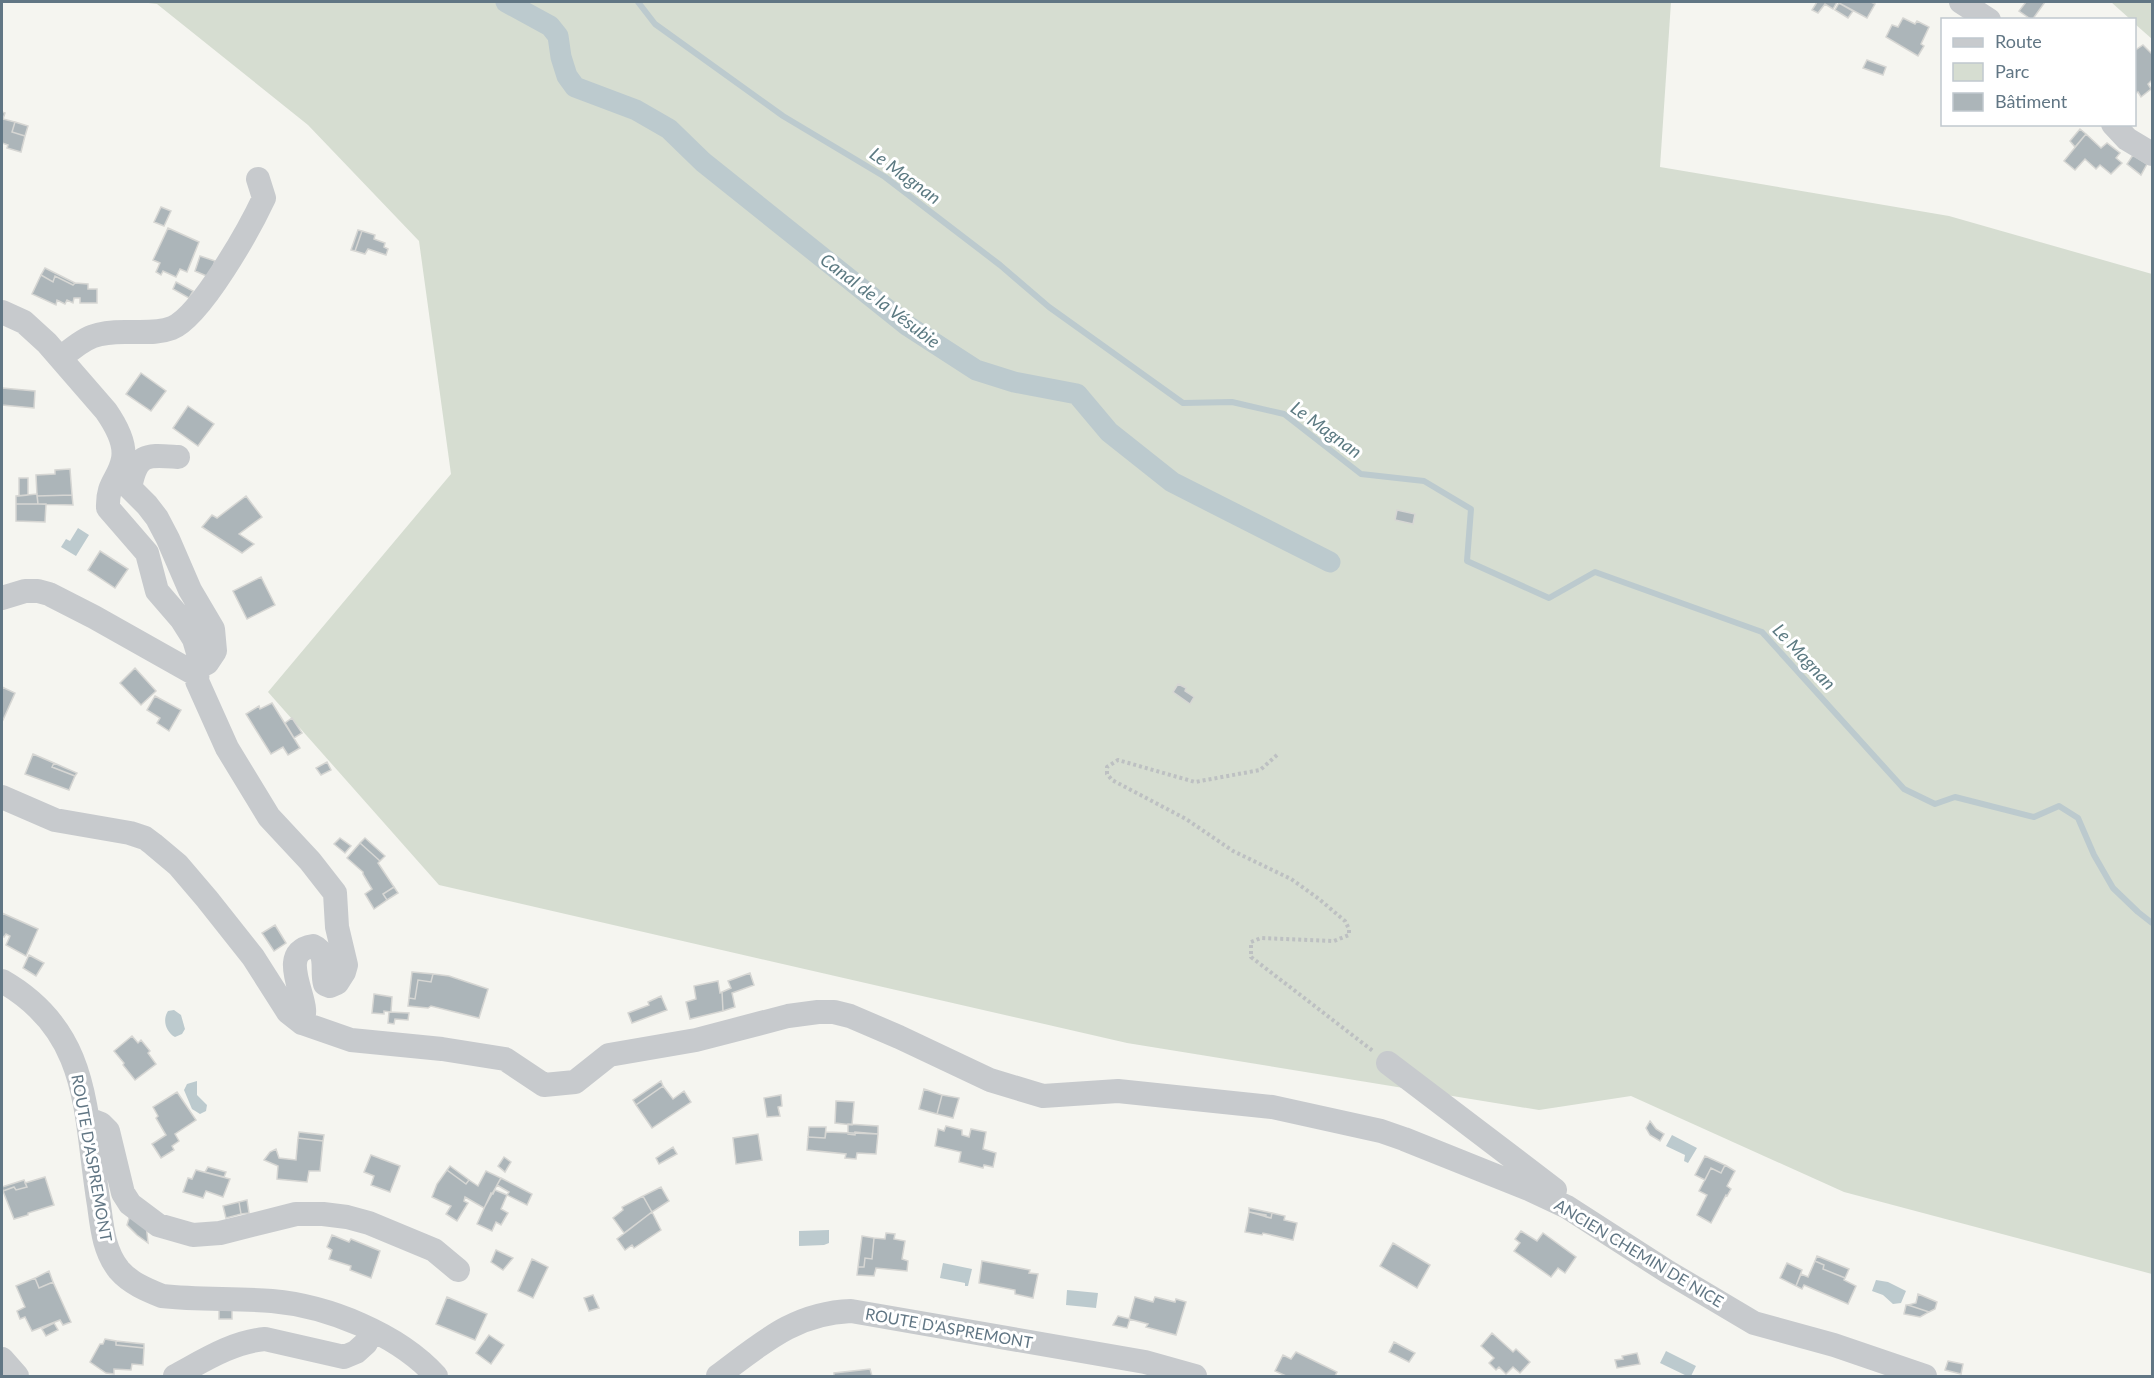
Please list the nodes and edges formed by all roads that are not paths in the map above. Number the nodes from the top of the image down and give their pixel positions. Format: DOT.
graph roads {
  1 [pos="1961,2"];
  2 [pos="1986,18"];
  3 [pos="2115,126"];
  4 [pos="2152,154"];
  5 [pos="258,179"];
  6 [pos="2,312"];
  7 [pos="61,358"];
  8 [pos="178,458"];
  9 [pos="2,598"];
  10 [pos="198,671"];
  11 [pos="2,797"];
  12 [pos="2,981"];
  13 [pos="302,1023"];
  14 [pos="1388,1063"];
  15 [pos="88,1119"];
  16 [pos="1567,1207"];
  17 [pos="458,1270"];
  18 [pos="372,1331"];
  19 [pos="2,1359"];
  20 [pos="17,1377"];
  21 [pos="175,1377"];
  22 [pos="436,1377"];
  23 [pos="718,1377"];
  24 [pos="1195,1377"];
  25 [pos="1925,1377"];
  1 -- 2 [label="street"];
  3 -- 4 [label="street"];
  5 -- 7 [label="street"];
  6 -- 7 [label="street"];
  7 -- 10 [label="street"];
  8 -- 10 [label="street"];
  9 -- 10 [label="street"];
  10 -- 13 [label="street"];
  11 -- 13 [label="street"];
  12 -- 15 [label="street, ROUTE D'ASPREMONT"];
  13 -- 16 [label="street, ANCIEN CHEMIN DE NICE"];
  14 -- 16 [label="street"];
  15 -- 17 [label="street"];
  15 -- 18 [label="street, ROUTE D'ASPREMONT"];
  16 -- 25 [label="street, ANCIEN CHEMIN DE NICE"];
  18 -- 21 [label="street"];
  18 -- 22 [label="street, ROUTE D'ASPREMONT"];
  19 -- 20 [label="street"];
  23 -- 24 [label="street, ROUTE D'ASPREMONT"];
}
